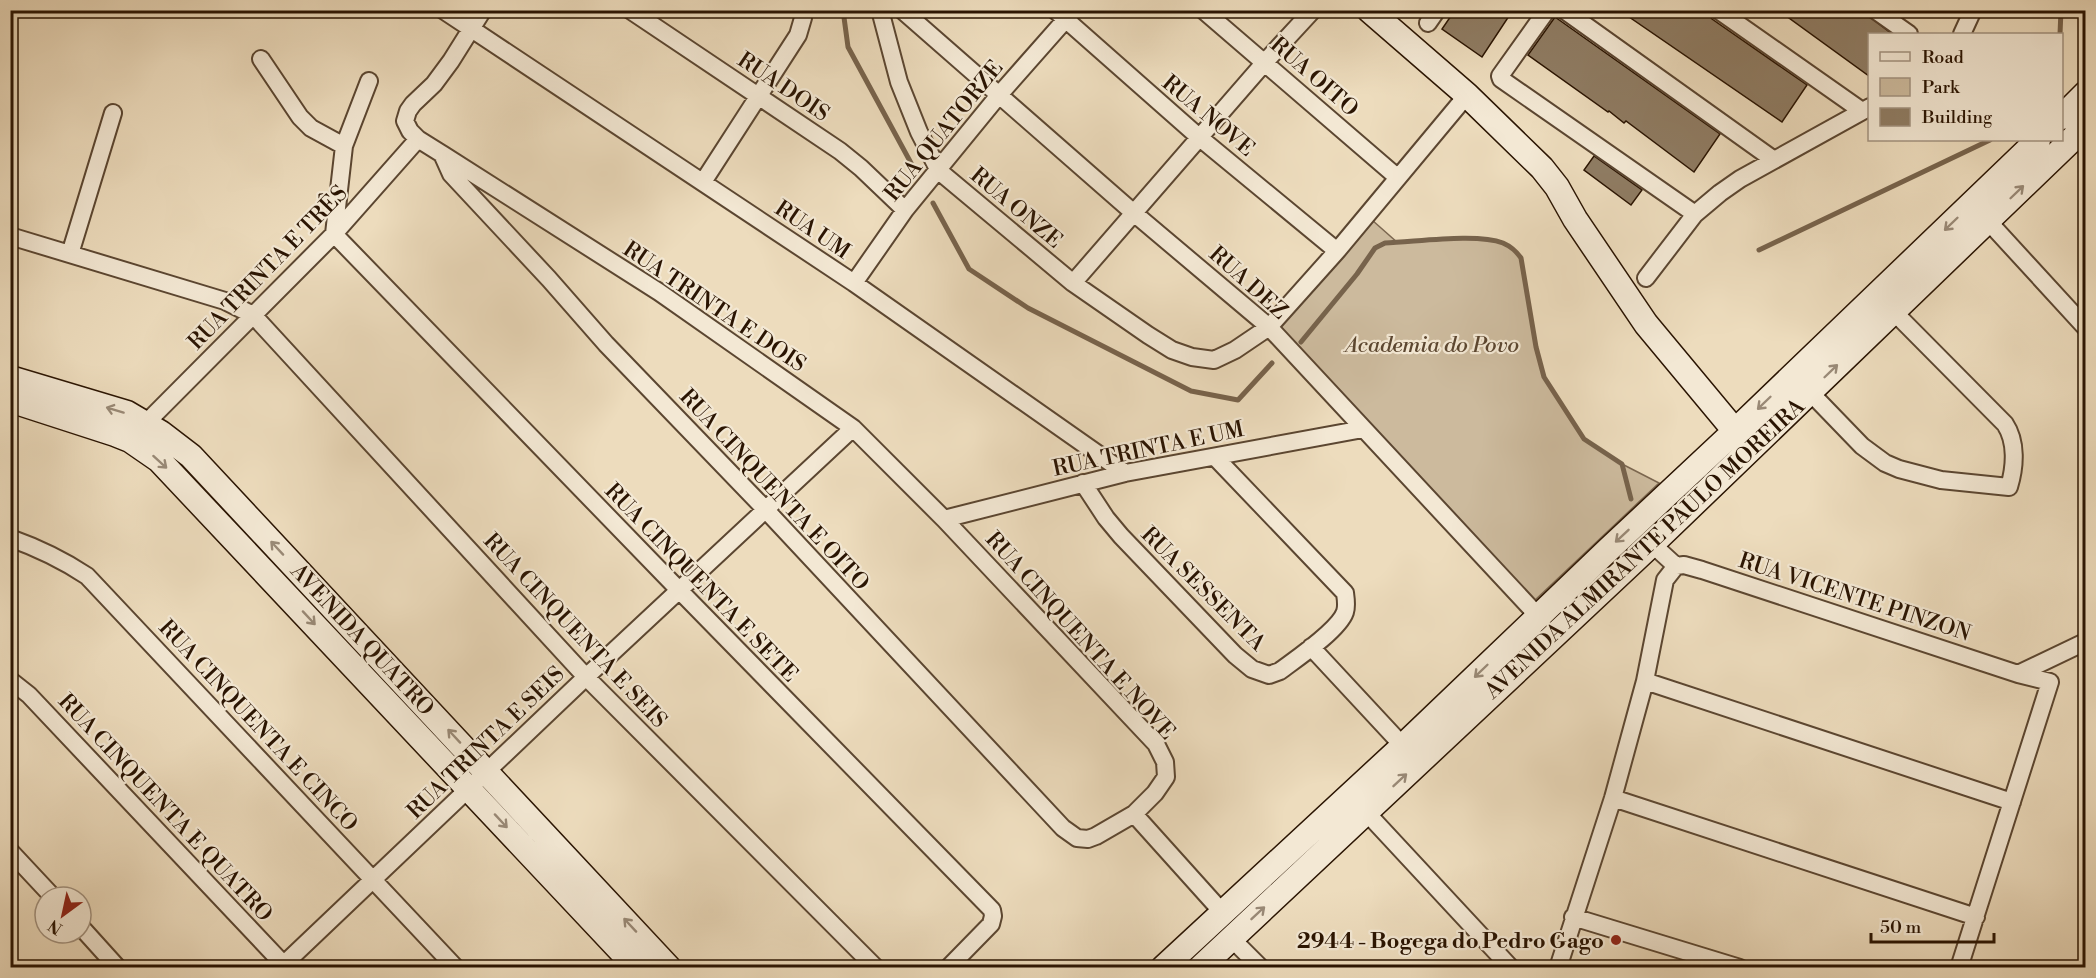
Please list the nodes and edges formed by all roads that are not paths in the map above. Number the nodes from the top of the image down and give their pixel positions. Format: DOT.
graph roads {
  1 [pos="443,10"];
  2 [pos="483,10"];
  3 [pos="630,10"];
  4 [pos="803,10"];
  5 [pos="880,10"];
  6 [pos="902,10"];
  7 [pos="1203,10"];
  8 [pos="1313,10"];
  9 [pos="1369,10"];
  10 [pos="1547,10"];
  11 [pos="1564,10"];
  12 [pos="1718,10"];
  13 [pos="1875,10"];
  14 [pos="1973,10"];
  15 [pos="1064,14"];
  16 [pos="470,29"];
  17 [pos="1908,33"];
  18 [pos="1962,33"];
  19 [pos="261,59"];
  20 [pos="1265,62"];
  21 [pos="369,81"];
  22 [pos="2085,93"];
  23 [pos="999,95"];
  24 [pos="1467,95"];
  25 [pos="759,96"];
  26 [pos="1866,109"];
  27 [pos="113,113"];
  28 [pos="2063,115"];
  29 [pos="1200,138"];
  30 [pos="2082,138"];
  31 [pos="418,139"];
  32 [pos="2037,141"];
  33 [pos="344,146"];
  34 [pos="442,154"];
  35 [pos="1773,160"];
  36 [pos="939,171"];
  37 [pos="1397,177"];
  38 [pos="703,182"];
  39 [pos="905,210"];
  40 [pos="1135,214"];
  41 [pos="1695,214"];
  42 [pos="1987,220"];
  43 [pos="334,234"];
  44 [pos="10,236"];
  45 [pos="1336,252"];
  46 [pos="70,254"];
  47 [pos="1646,278"];
  48 [pos="854,283"];
  49 [pos="1073,283"];
  50 [pos="1893,311"];
  51 [pos="253,315"];
  52 [pos="1269,327"];
  53 [pos="2085,328"];
  54 [pos="10,378"];
  55 [pos="1801,383"];
  56 [pos="10,400"];
  57 [pos="146,423"];
  58 [pos="853,428"];
  59 [pos="1363,429"];
  60 [pos="1735,431"];
  61 [pos="1215,457"];
  62 [pos="1125,473"];
  63 [pos="1083,483"];
  64 [pos="765,509"];
  65 [pos="944,519"];
  66 [pos="10,538"];
  67 [pos="1652,544"];
  68 [pos="1676,566"];
  69 [pos="679,590"];
  70 [pos="1539,616"];
  71 [pos="2085,642"];
  72 [pos="1311,647"];
  73 [pos="2018,674"];
  74 [pos="586,677"];
  75 [pos="10,680"];
  76 [pos="1645,681"];
  77 [pos="1403,747"];
  78 [pos="488,771"];
  79 [pos="470,788"];
  80 [pos="1613,798"];
  81 [pos="2012,802"];
  82 [pos="1366,812"];
  83 [pos="1134,814"];
  84 [pos="10,850"];
  85 [pos="374,879"];
  86 [pos="42,885"];
  87 [pos="1223,913"];
  88 [pos="1976,916"];
  89 [pos="1573,917"];
  90 [pos="1231,938"];
  91 [pos="93,940"];
  92 [pos="284,966"];
  93 [pos="953,966"];
  94 [pos="118,968"];
  95 [pos="456,968"];
  96 [pos="637,968"];
  97 [pos="669,968"];
  98 [pos="876,968"];
  99 [pos="1163,968"];
  100 [pos="1200,968"];
  101 [pos="1261,968"];
  102 [pos="1511,968"];
  103 [pos="1558,968"];
  104 [pos="1740,968"];
  105 [pos="1959,968"];
  1 -- 16 [label="street, RUA UM"];
  2 -- 16 [label="street"];
  3 -- 25 [label="street, RUA DOIS"];
  4 -- 25 [label="street"];
  5 -- 36 [label="street, RUA ONZE"];
  6 -- 23 [label="street, RUA DEZ"];
  7 -- 20 [label="street, RUA OITO"];
  8 -- 20 [label="street"];
  9 -- 24 [label="main road"];
  10 -- 41 [label="street"];
  11 -- 35 [label="street"];
  12 -- 26 [label="street"];
  13 -- 17 [label="street"];
  14 -- 18 [label="street"];
  15 -- 23 [label="street, RUA QUATORZE"];
  15 -- 29 [label="street, RUA NOVE"];
  16 -- 31 [label="street, RUA CINQUENTA E OITO"];
  16 -- 38 [label="street, RUA UM"];
  19 -- 33 [label="street"];
  20 -- 29 [label="street"];
  20 -- 37 [label="street, RUA OITO"];
  21 -- 33 [label="street"];
  22 -- 28 [label="main road"];
  23 -- 36 [label="street, RUA QUATORZE"];
  23 -- 40 [label="street, RUA DEZ"];
  24 -- 37 [label="street"];
  24 -- 60 [label="main road"];
  25 -- 38 [label="street"];
  25 -- 39 [label="street, RUA DOIS"];
  26 -- 35 [label="street"];
  27 -- 46 [label="street"];
  29 -- 40 [label="street"];
  29 -- 45 [label="street, RUA NOVE"];
  42 -- 30 [label="main road, AVENIDA ALMIRANTE PAULO MOREIRA, one-way"];
  31 -- 34 [label="street, RUA CINQUENTA E OITO"];
  31 -- 43 [label="street, RUA TRINTA E TRÊS"];
  32 -- 55 [label="main road, AVENIDA ALMIRANTE PAULO MOREIRA, one-way"];
  33 -- 43 [label="street"];
  34 -- 58 [label="street, RUA TRINTA E DOIS"];
  34 -- 64 [label="street, RUA CINQUENTA E OITO"];
  35 -- 41 [label="street"];
  36 -- 39 [label="street, RUA QUATORZE"];
  36 -- 49 [label="street, RUA ONZE"];
  37 -- 45 [label="street"];
  38 -- 48 [label="street, RUA UM"];
  39 -- 48 [label="street, RUA QUATORZE"];
  40 -- 49 [label="street"];
  40 -- 52 [label="street, RUA DEZ"];
  41 -- 47 [label="street"];
  42 -- 50 [label="main road, AVENIDA ALMIRANTE PAULO MOREIRA"];
  42 -- 53 [label="street"];
  43 -- 51 [label="street, RUA TRINTA E TRÊS"];
  43 -- 69 [label="street, RUA CINQUENTA E SETE"];
  44 -- 46 [label="street"];
  45 -- 52 [label="street"];
  46 -- 51 [label="street"];
  48 -- 62 [label="street, RUA UM"];
  49 -- 52 [label="street, RUA ONZE"];
  55 -- 50 [label="main road, AVENIDA ALMIRANTE PAULO MOREIRA, one-way"];
  50 -- 55 [label="street"];
  51 -- 57 [label="street, RUA TRINTA E TRÊS"];
  51 -- 74 [label="street, RUA CINQUENTA E SEIS"];
  52 -- 59 [label="street, RUA DEZ"];
  57 -- 54 [label="main road, AVENIDA QUATRO, one-way"];
  55 -- 60 [label="main road, AVENIDA ALMIRANTE PAULO MOREIRA, one-way"];
  55 -- 67 [label="main road, AVENIDA ALMIRANTE PAULO MOREIRA"];
  56 -- 79 [label="main road, AVENIDA QUATRO, one-way"];
  78 -- 57 [label="main road, AVENIDA QUATRO, one-way"];
  58 -- 64 [label="street, RUA TRINTA E SEIS"];
  58 -- 65 [label="street, RUA TRINTA E DOIS"];
  59 -- 61 [label="street, RUA TRINTA E UM"];
  59 -- 70 [label="street, RUA DEZ"];
  60 -- 70 [label="main road, AVENIDA ALMIRANTE PAULO MOREIRA, one-way"];
  61 -- 62 [label="street, RUA TRINTA E UM"];
  61 -- 72 [label="street, RUA SESSENTA"];
  62 -- 63 [label="street, RUA TRINTA E UM"];
  63 -- 65 [label="street, RUA TRINTA E UM"];
  63 -- 72 [label="street, RUA SESSENTA"];
  64 -- 69 [label="street, RUA TRINTA E SEIS"];
  64 -- 83 [label="street, RUA CINQUENTA E OITO"];
  65 -- 83 [label="street, RUA CINQUENTA E NOVE"];
  66 -- 85 [label="street, RUA CINQUENTA E CINCO"];
  67 -- 68 [label="street"];
  82 -- 67 [label="main road, AVENIDA ALMIRANTE PAULO MOREIRA, one-way"];
  68 -- 73 [label="street, RUA VICENTE PINZON"];
  68 -- 76 [label="street"];
  69 -- 74 [label="street, RUA TRINTA E SEIS"];
  69 -- 93 [label="street, RUA CINQUENTA E SETE"];
  70 -- 77 [label="main road, AVENIDA ALMIRANTE PAULO MOREIRA, one-way"];
  71 -- 73 [label="street"];
  72 -- 77 [label="street"];
  73 -- 81 [label="street, RUA VICENTE PINZON"];
  74 -- 78 [label="street, RUA TRINTA E SEIS"];
  74 -- 98 [label="street, RUA CINQUENTA E SEIS"];
  75 -- 92 [label="street, RUA CINQUENTA E QUATRO"];
  76 -- 80 [label="street"];
  76 -- 81 [label="street"];
  77 -- 87 [label="main road, AVENIDA ALMIRANTE PAULO MOREIRA"];
  78 -- 79 [label="street, RUA TRINTA E SEIS"];
  97 -- 78 [label="main road, AVENIDA QUATRO, one-way"];
  79 -- 85 [label="street, RUA TRINTA E SEIS"];
  79 -- 96 [label="main road, AVENIDA QUATRO, one-way"];
  80 -- 88 [label="street"];
  80 -- 89 [label="street"];
  81 -- 88 [label="street"];
  90 -- 82 [label="main road, AVENIDA ALMIRANTE PAULO MOREIRA, one-way"];
  82 -- 102 [label="street"];
  83 -- 87 [label="street"];
  84 -- 86 [label="street"];
  85 -- 92 [label="street, RUA TRINTA E SEIS"];
  85 -- 95 [label="street, RUA CINQUENTA E CINCO"];
  87 -- 99 [label="main road, AVENIDA ALMIRANTE PAULO MOREIRA"];
  88 -- 105 [label="street"];
  89 -- 103 [label="street"];
  89 -- 104 [label="street"];
  90 -- 100 [label="main road, AVENIDA ALMIRANTE PAULO MOREIRA"];
  90 -- 101 [label="street"];
  91 -- 94 [label="street"];
}
